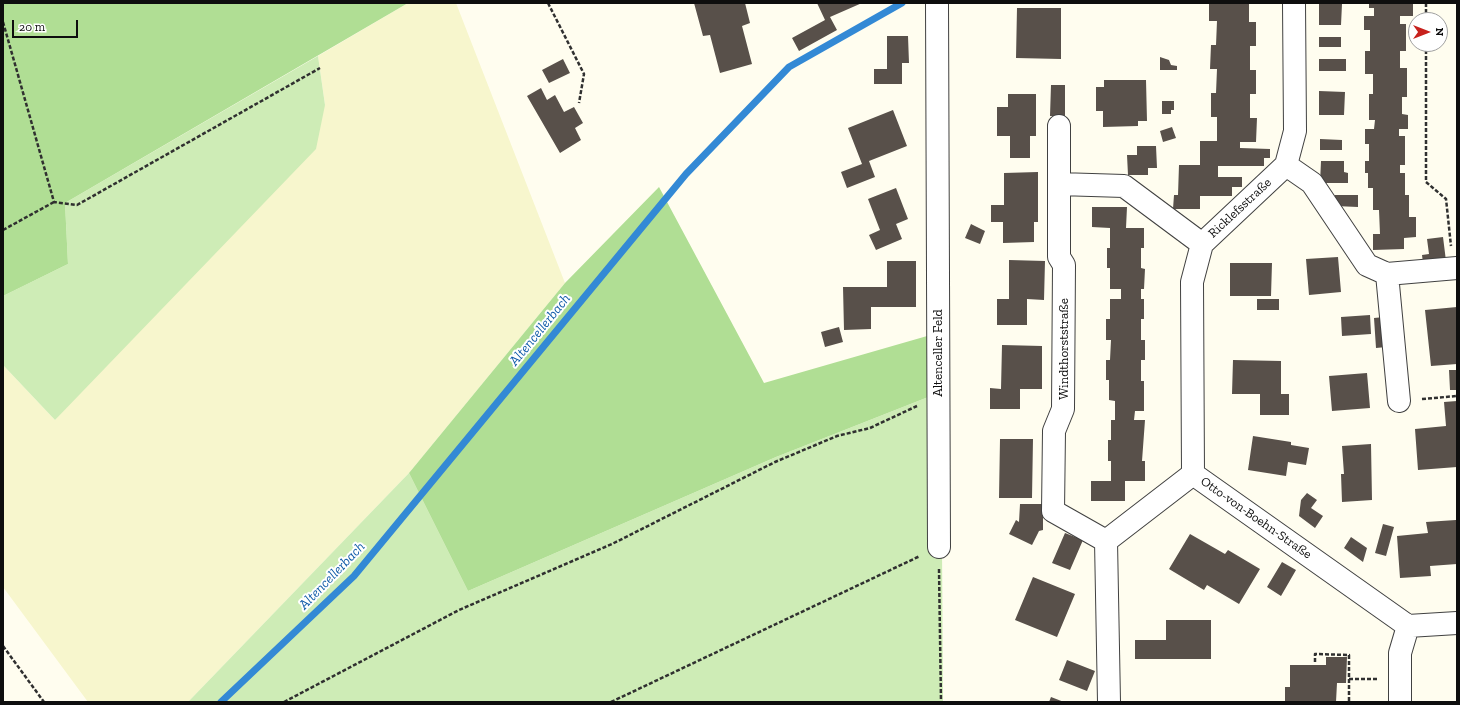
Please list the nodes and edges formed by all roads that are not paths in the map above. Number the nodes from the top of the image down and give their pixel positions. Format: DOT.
graph roads {
  1 [pos="937,3"];
  2 [pos="1294,3"];
  3 [pos="1059,126"];
  4 [pos="1286,165"];
  5 [pos="1059,184"];
  6 [pos="1202,244"];
  7 [pos="1455,268"];
  8 [pos="1387,274"];
  9 [pos="1399,401"];
  10 [pos="1193,474"];
  11 [pos="1106,541"];
  12 [pos="939,547"];
  13 [pos="1457,623"];
  14 [pos="1408,626"];
  15 [pos="1109,702"];
  16 [pos="1400,702"];
  1 -- 12 [label="street, Altenceller Feld"];
  2 -- 4 [label="street"];
  3 -- 5 [label="street, Windthorststraße"];
  4 -- 6 [label="street, Ricklefsstraße"];
  4 -- 8 [label="street"];
  5 -- 6 [label="street, Ricklefsstraße"];
  5 -- 11 [label="street, Windthorststraße"];
  6 -- 10 [label="street, Otto-von-Boehn-Straße"];
  7 -- 8 [label="street"];
  8 -- 9 [label="street"];
  10 -- 11 [label="street"];
  10 -- 14 [label="street, Otto-von-Boehn-Straße"];
  11 -- 15 [label="street"];
  13 -- 14 [label="street"];
  14 -- 16 [label="street"];
}
